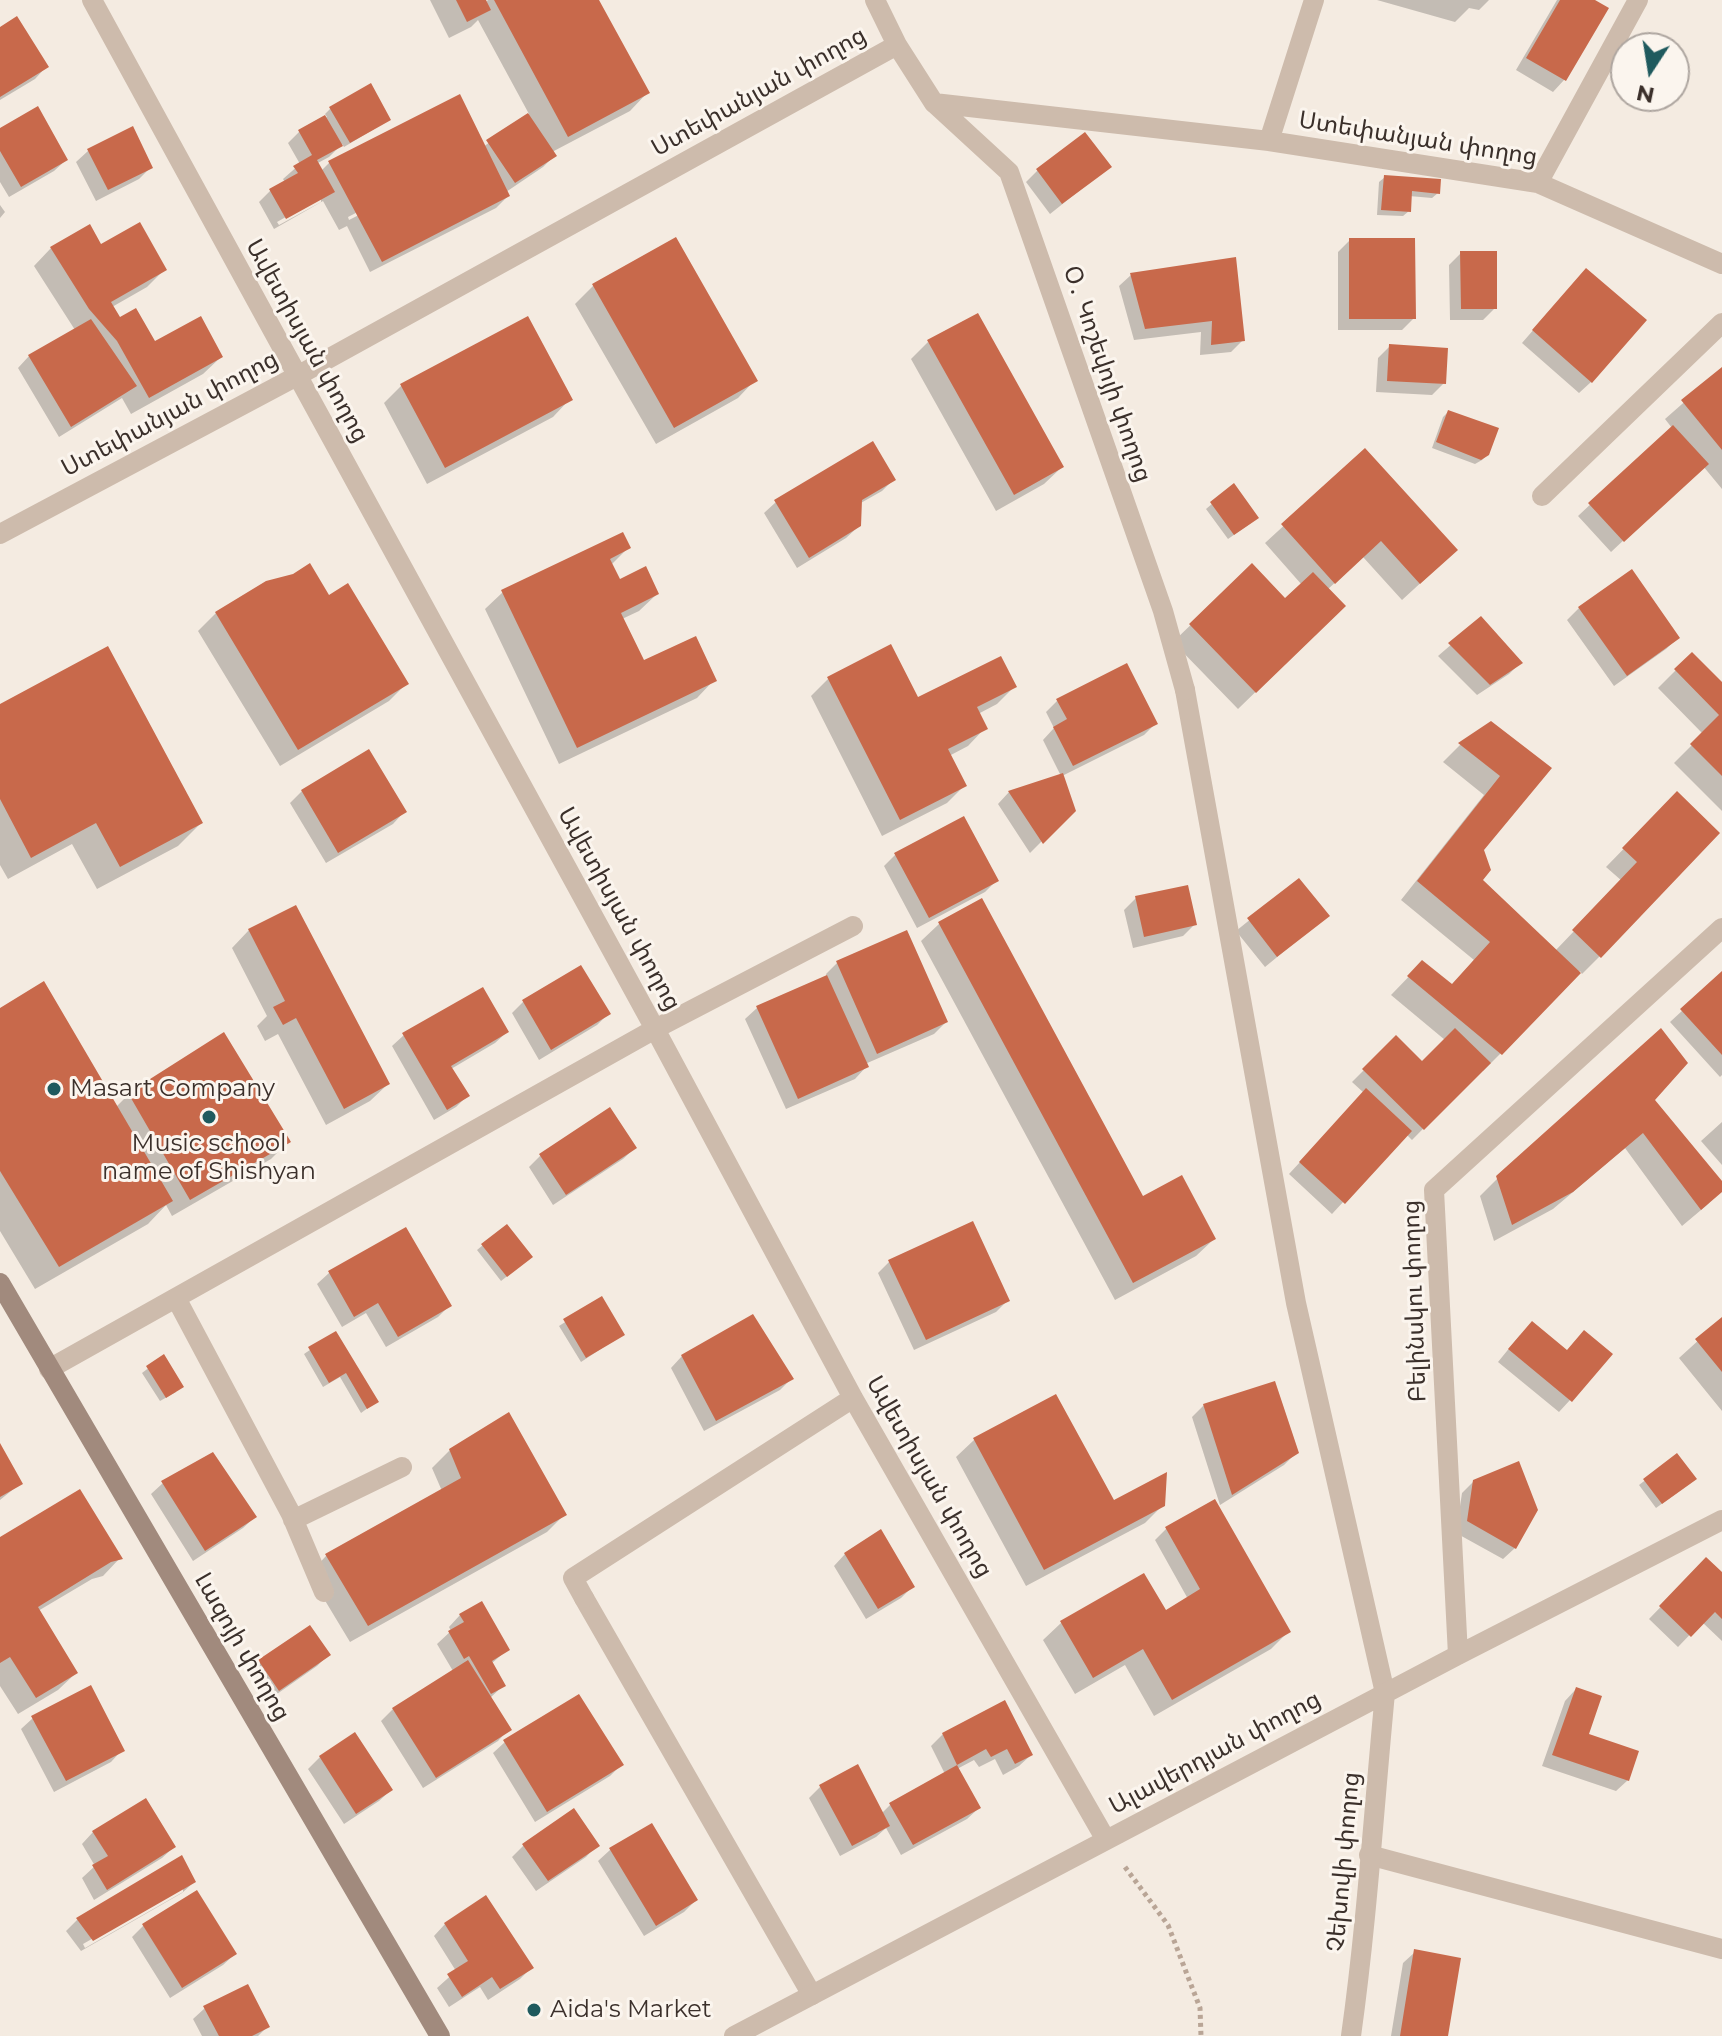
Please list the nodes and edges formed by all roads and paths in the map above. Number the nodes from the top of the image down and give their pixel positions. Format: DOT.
graph roads {
  1 [pos="92,0"];
  2 [pos="875,0"];
  3 [pos="1314,0"];
  4 [pos="1638,0"];
  5 [pos="897,45"];
  6 [pos="934,103"];
  7 [pos="1269,141"];
  8 [pos="1538,183"];
  9 [pos="1722,264"];
  10 [pos="1722,323"];
  11 [pos="297,376"];
  12 [pos="1542,496"];
  13 [pos="0,534"];
  14 [pos="853,926"];
  15 [pos="1722,928"];
  16 [pos="655,1029"];
  17 [pos="0,1283"];
  18 [pos="176,1298"];
  19 [pos="49,1369"];
  20 [pos="853,1398"];
  21 [pos="402,1467"];
  22 [pos="293,1520"];
  23 [pos="1722,1520"];
  24 [pos="324,1592"];
  25 [pos="1458,1655"];
  26 [pos="1385,1693"];
  27 [pos="1106,1840"];
  28 [pos="1369,1855"];
  29 [pos="1722,1949"];
  30 [pos="812,1995"];
  31 [pos="440,2036"];
  32 [pos="734,2036"];
  33 [pos="1201,2036"];
  34 [pos="1351,2036"];
  1 -- 11 [label="street, Ավետիսյան փողոց"];
  2 -- 5 [label="street"];
  3 -- 7 [label="street"];
  4 -- 8 [label="street"];
  5 -- 6 [label="street, Ստեփանյան փողոց"];
  5 -- 11 [label="street, Ստեփանյան փողոց"];
  6 -- 7 [label="street, Ստեփանյան փողոց"];
  6 -- 26 [label="street, Օ․ Կոշեվոյի փողոց"];
  7 -- 8 [label="street, Ստեփանյան փողոց"];
  8 -- 9 [label="street, Ստեփանյան փողոց"];
  10 -- 12 [label="street"];
  11 -- 13 [label="street, Ստեփանյան փողոց"];
  11 -- 16 [label="street, Ավետիսյան փողոց"];
  14 -- 16 [label="street"];
  15 -- 25 [label="street, Բելինսկու փողոց"];
  16 -- 18 [label="street"];
  16 -- 20 [label="street, Ավետիսյան փողոց"];
  17 -- 19 [label="street, Լազոյի փողոց"];
  18 -- 19 [label="street"];
  18 -- 22 [label="street"];
  19 -- 31 [label="street, Լազոյի փողոց"];
  20 -- 27 [label="street, Ավետիսյան փողոց"];
  20 -- 30 [label="street"];
  21 -- 22 [label="street"];
  22 -- 24 [label="street"];
  23 -- 25 [label="street, Ալավերդյան փողոց"];
  25 -- 26 [label="street, Ալավերդյան փողոց"];
  26 -- 27 [label="street, Ալավերդյան փողոց"];
  26 -- 28 [label="street, Չեխովի փողոց"];
  27 -- 30 [label="street, Ալավերդյան փողոց"];
  27 -- 33 [label="path"];
  28 -- 29 [label="street"];
  28 -- 34 [label="street, Չեխովի փողոց"];
  30 -- 32 [label="street, Ալավերդյան փողոց"];
}
